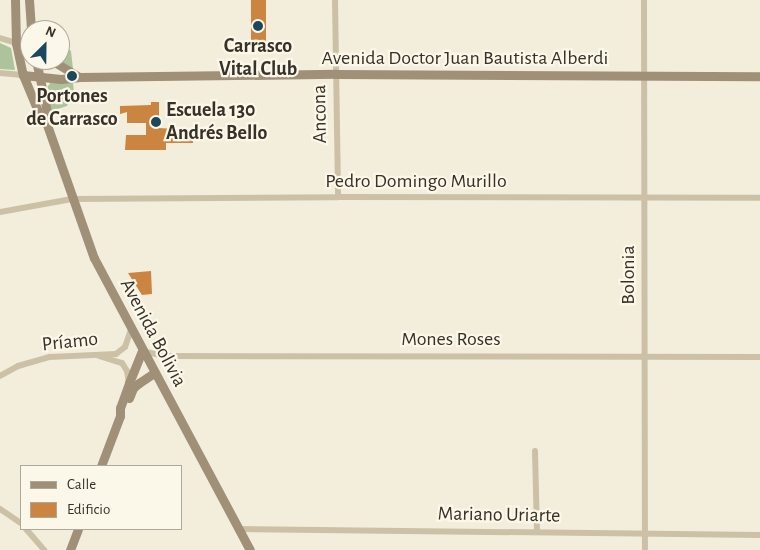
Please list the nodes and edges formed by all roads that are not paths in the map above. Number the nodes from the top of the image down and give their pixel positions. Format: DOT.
graph roads {
  1 [pos="15,0"];
  2 [pos="29,0"];
  3 [pos="335,0"];
  4 [pos="644,0"];
  5 [pos="30,20"];
  6 [pos="0,38"];
  7 [pos="16,43"];
  8 [pos="20,45"];
  9 [pos="38,70"];
  10 [pos="68,70"];
  11 [pos="0,74"];
  12 [pos="336,74"];
  13 [pos="22,75"];
  14 [pos="40,76"];
  15 [pos="645,76"];
  16 [pos="760,76"];
  17 [pos="80,77"];
  18 [pos="46,122"];
  19 [pos="338,197"];
  20 [pos="760,198"];
  21 [pos="72,199"];
  22 [pos="644,199"];
  23 [pos="0,212"];
  24 [pos="131,330"];
  25 [pos="142,351"];
  26 [pos="99,356"];
  27 [pos="644,356"];
  28 [pos="760,358"];
  29 [pos="154,373"];
  30 [pos="0,376"];
  31 [pos="128,383"];
  32 [pos="120,416"];
  33 [pos="535,451"];
  34 [pos="101,465"];
  35 [pos="0,509"];
  36 [pos="20,522"];
  37 [pos="238,529"];
  38 [pos="27,530"];
  39 [pos="78,530"];
  40 [pos="537,532"];
  41 [pos="645,533"];
  42 [pos="760,535"];
  43 [pos="247,548"];
  44 [pos="44,550"];
  45 [pos="70,550"];
  46 [pos="645,550"];
  1 -- 7 [label="street, Avenida Bolivia"];
  2 -- 5 [label="street"];
  3 -- 12 [label="street, Ancona"];
  4 -- 15 [label="street, Bolonia"];
  6 -- 7 [label="street"];
  7 -- 8 [label="street"];
  7 -- 13 [label="street, Avenida Bolivia"];
  9 -- 14 [label="street, Avenida Bolivia"];
  10 -- 17 [label="street"];
  11 -- 13 [label="street"];
  12 -- 15 [label="street, Avenida Doctor Juan Bautista Alberdi"];
  12 -- 17 [label="street, Avenida Doctor Juan Bautista Alberdi"];
  12 -- 19 [label="street, Ancona"];
  13 -- 14 [label="street, Avenida Doctor Juan Bautista Alberdi"];
  13 -- 18 [label="street, Avenida Bolivia"];
  14 -- 17 [label="street, Avenida Doctor Juan Bautista Alberdi"];
  14 -- 18 [label="street, Avenida Bolivia"];
  15 -- 16 [label="street, Avenida Doctor Juan Bautista Alberdi"];
  15 -- 22 [label="street, Bolonia"];
  18 -- 21 [label="street, Avenida Bolivia"];
  19 -- 21 [label="street, Pedro Domingo Murillo"];
  19 -- 22 [label="street, Pedro Domingo Murillo"];
  20 -- 22 [label="street, Pedro Domingo Murillo"];
  21 -- 23 [label="street, Pedro Domingo Murillo"];
  21 -- 24 [label="street, Avenida Bolivia"];
  22 -- 27 [label="street, Bolonia"];
  24 -- 25 [label="street, Avenida Bolivia"];
  24 -- 26 [label="street, Príamo"];
  25 -- 27 [label="street, Mones Roses"];
  25 -- 29 [label="street, Avenida Bolivia"];
  25 -- 31 [label="street"];
  26 -- 30 [label="street, Príamo"];
  26 -- 31 [label="street"];
  27 -- 28 [label="street, Mones Roses"];
  27 -- 41 [label="street, Bolonia"];
  29 -- 32 [label="street"];
  29 -- 37 [label="street, Avenida Bolivia"];
  31 -- 32 [label="street"];
  32 -- 34 [label="street"];
  33 -- 40 [label="street"];
  35 -- 36 [label="street"];
  37 -- 40 [label="street, Mariano Uriarte"];
  37 -- 43 [label="street, Avenida Bolivia"];
  38 -- 44 [label="street"];
  39 -- 45 [label="street"];
  40 -- 41 [label="street, Mariano Uriarte"];
  41 -- 42 [label="street, Mariano Uriarte"];
  41 -- 46 [label="street, Bolonia"];
}
